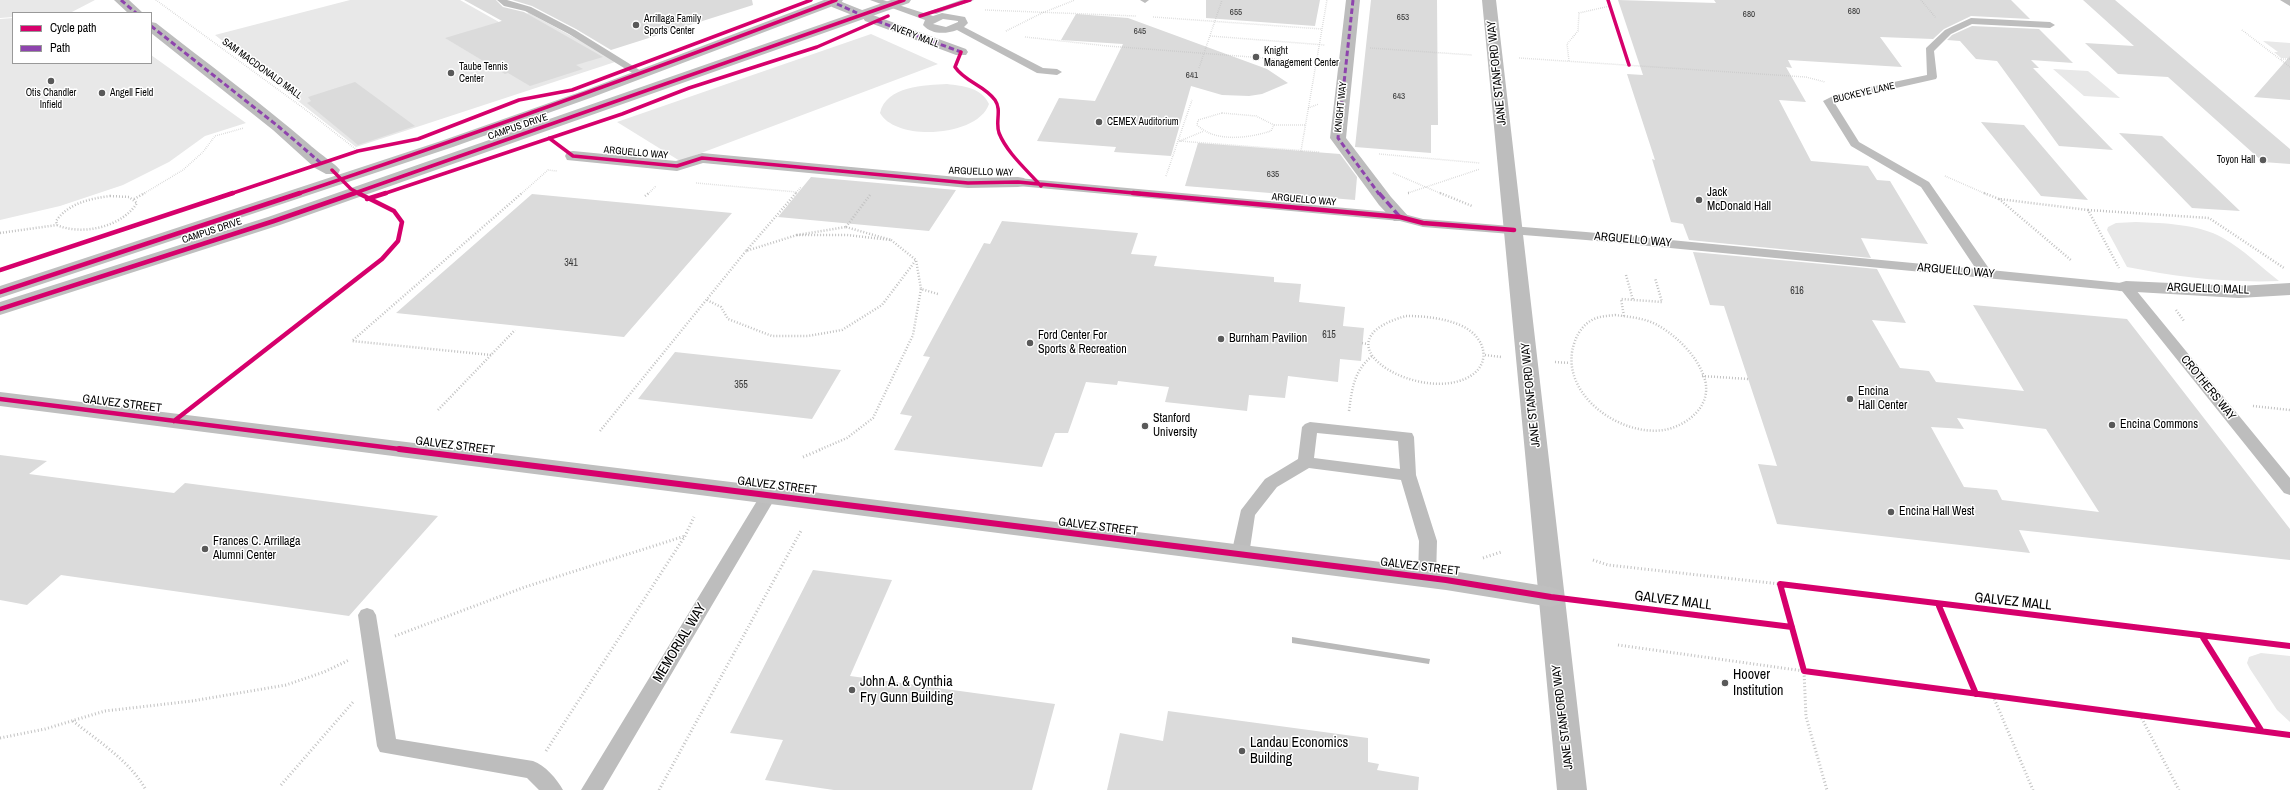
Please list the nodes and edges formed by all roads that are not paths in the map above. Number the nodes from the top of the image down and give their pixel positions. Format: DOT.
graph roads {
  1 [pos="121,0"];
  2 [pos="501,0"];
  3 [pos="904,0"];
  4 [pos="970,0"];
  5 [pos="1354,0"];
  6 [pos="1489,0"];
  7 [pos="2287,0"];
  8 [pos="836,2"];
  9 [pos="2290,2"];
  10 [pos="881,3"];
  11 [pos="135,12"];
  12 [pos="920,16"];
  13 [pos="932,19"];
  14 [pos="2050,25"];
  15 [pos="152,27"];
  16 [pos="958,27"];
  17 [pos="961,52"];
  18 [pos="1057,72"];
  19 [pos="641,74"];
  20 [pos="573,156"];
  21 [pos="327,167"];
  22 [pos="1018,182"];
  23 [pos="1400,217"];
  24 [pos="1514,230"];
  25 [pos="1984,273"];
  26 [pos="2124,280"];
  27 [pos="2290,289"];
  28 [pos="0,292"];
  29 [pos="0,309"];
  30 [pos="0,399"];
  31 [pos="1306,462"];
  32 [pos="1408,475"];
  33 [pos="2290,489"];
  34 [pos="769,495"];
  35 [pos="1240,555"];
  36 [pos="1427,578"];
  37 [pos="1551,598"];
  38 [pos="367,615"];
  39 [pos="552,790"];
  40 [pos="592,790"];
  41 [pos="1572,790"];
  1 -- 11 [label="street"];
  2 -- 19 [label="lane"];
  3 -- 10 [label="street, CAMPUS DRIVE"];
  4 -- 12 [label="lane"];
  5 -- 23 [label="street, KNIGHT WAY"];
  6 -- 24 [label="street, JANE STANFORD WAY"];
  7 -- 9 [label="street"];
  8 -- 17 [label="street, AVERY MALL"];
  8 -- 19 [label="street, CAMPUS DRIVE"];
  10 -- 12 [label="lane"];
  10 -- 29 [label="street, CAMPUS DRIVE"];
  12 -- 13 [label="lane"];
  13 -- 16 [label="lane"];
  13 -- 16 [label="lane"];
  14 -- 25 [label="lane, BUCKEYE LANE"];
  15 -- 21 [label="street"];
  16 -- 18 [label="lane"];
  19 -- 28 [label="street, CAMPUS DRIVE"];
  20 -- 22 [label="street, ARGUELLO WAY"];
  22 -- 23 [label="lane, ARGUELLO WAY"];
  23 -- 24 [label="lane, ARGUELLO WAY"];
  24 -- 25 [label="lane, ARGUELLO WAY"];
  24 -- 37 [label="street, JANE STANFORD WAY"];
  25 -- 26 [label="lane, ARGUELLO WAY"];
  26 -- 27 [label="street, ARGUELLO MALL"];
  26 -- 33 [label="lane, CROTHERS WAY"];
  30 -- 34 [label="street, GALVEZ STREET"];
  31 -- 32 [label="lane"];
  31 -- 32 [label="lane"];
  31 -- 35 [label="lane"];
  32 -- 36 [label="lane"];
  34 -- 35 [label="street, GALVEZ STREET"];
  34 -- 40 [label="lane, MEMORIAL WAY"];
  35 -- 36 [label="street, GALVEZ STREET"];
  36 -- 37 [label="street, GALVEZ STREET"];
  37 -- 41 [label="street, JANE STANFORD WAY"];
  38 -- 39 [label="lane"];
}
